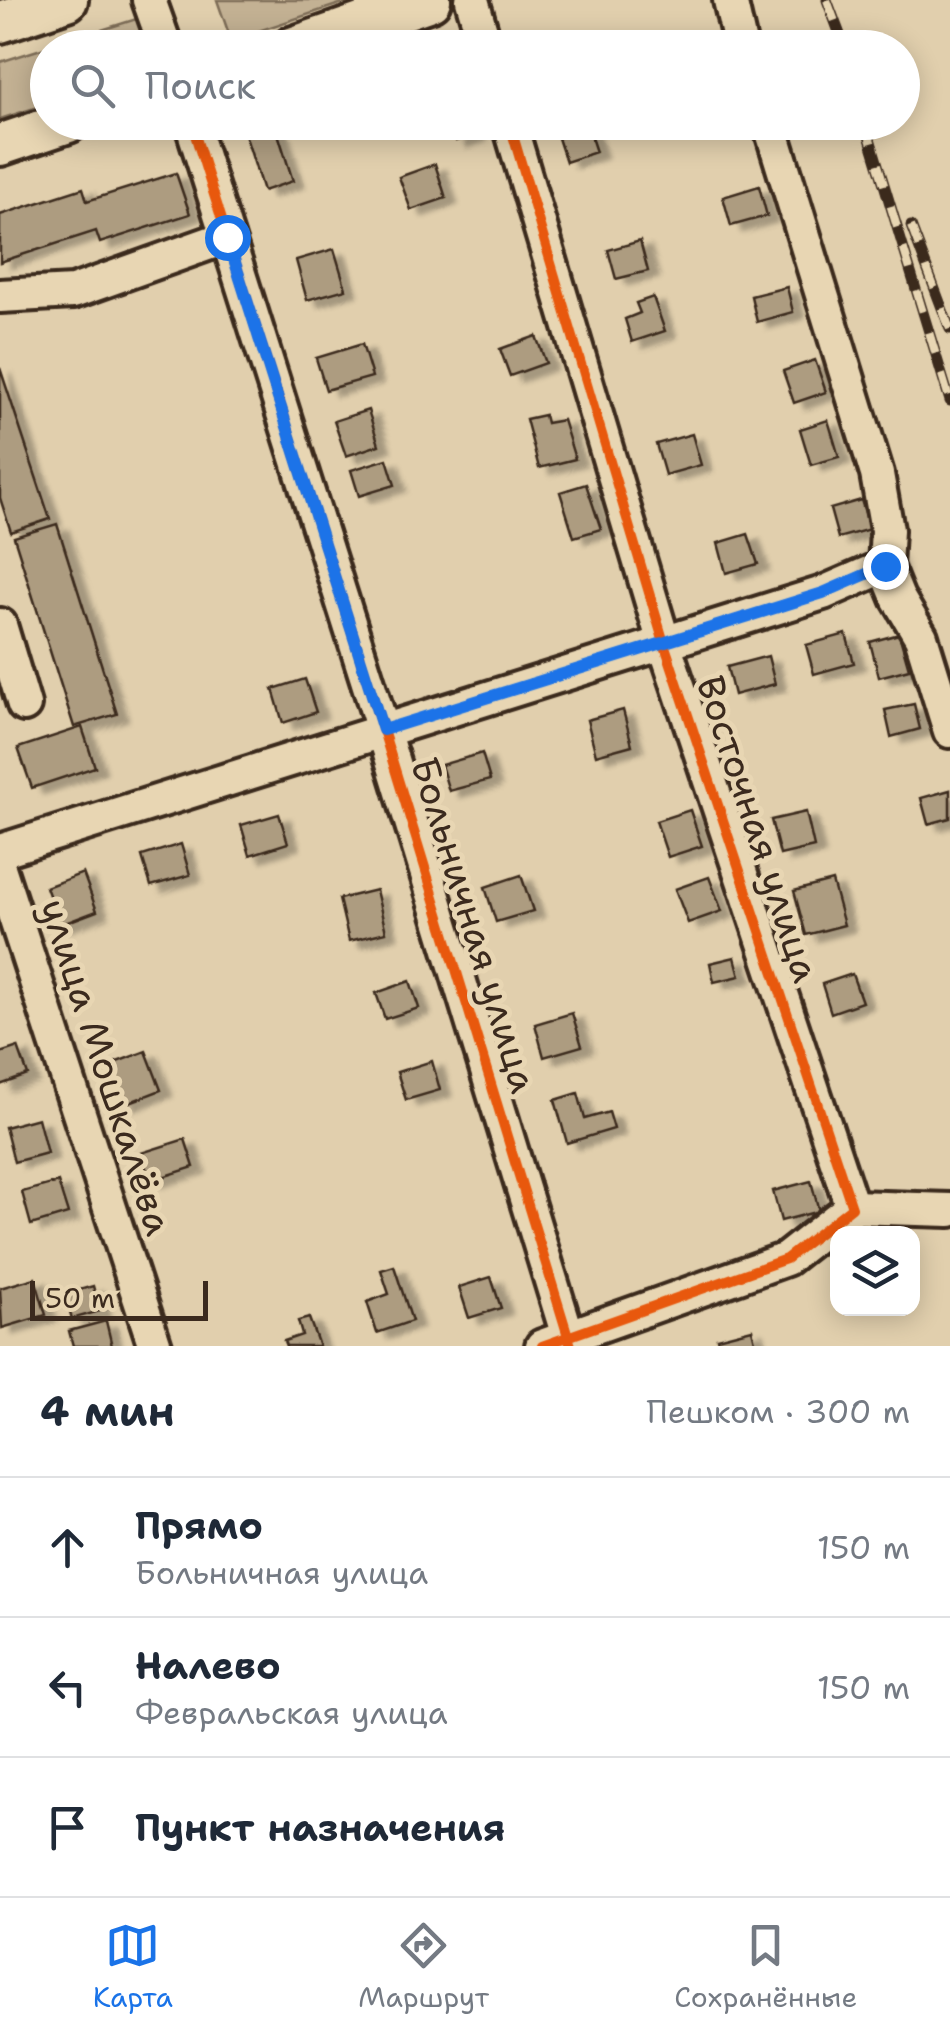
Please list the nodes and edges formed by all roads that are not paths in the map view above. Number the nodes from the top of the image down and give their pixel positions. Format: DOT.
graph roads {
  1 [pos="66,0"];
  2 [pos="149,0"];
  3 [pos="430,0"];
  4 [pos="472,0"];
  5 [pos="730,0"];
  6 [pos="0,22"];
  7 [pos="160,30"];
  8 [pos="344,30"];
  9 [pos="481,30"];
  10 [pos="738,30"];
  11 [pos="30,135"];
  12 [pos="197,140"];
  13 [pos="514,140"];
  14 [pos="775,140"];
  15 [pos="0,145"];
  16 [pos="227,237"];
  17 [pos="0,296"];
  18 [pos="885,566"];
  19 [pos="0,625"];
  20 [pos="664,643"];
  21 [pos="24,705"];
  22 [pos="383,730"];
  23 [pos="950,731"];
  24 [pos="0,851"];
  25 [pos="0,871"];
  26 [pos="852,1207"];
  27 [pos="950,1210"];
  28 [pos="561,1343"];
  29 [pos="155,1346"];
  1 -- 6 [label="main road"];
  2 -- 7 [label="street"];
  3 -- 8 [label="main road"];
  4 -- 9 [label="street"];
  5 -- 10 [label="street"];
  11 -- 15 [label="main road"];
  12 -- 16 [label="street, Больничная улица"];
  13 -- 20 [label="street, Восточная улица"];
  14 -- 18 [label="street"];
  16 -- 17 [label="street"];
  16 -- 22 [label="street, Больничная улица"];
  18 -- 20 [label="street"];
  18 -- 23 [label="street"];
  19 -- 21 [label="street"];
  20 -- 22 [label="street"];
  20 -- 26 [label="street, Восточная улица"];
  22 -- 24 [label="street"];
  22 -- 28 [label="street, Больничная улица"];
  25 -- 29 [label="street, улица Мошкалёва"];
  26 -- 27 [label="street"];
  26 -- 28 [label="street"];
}
